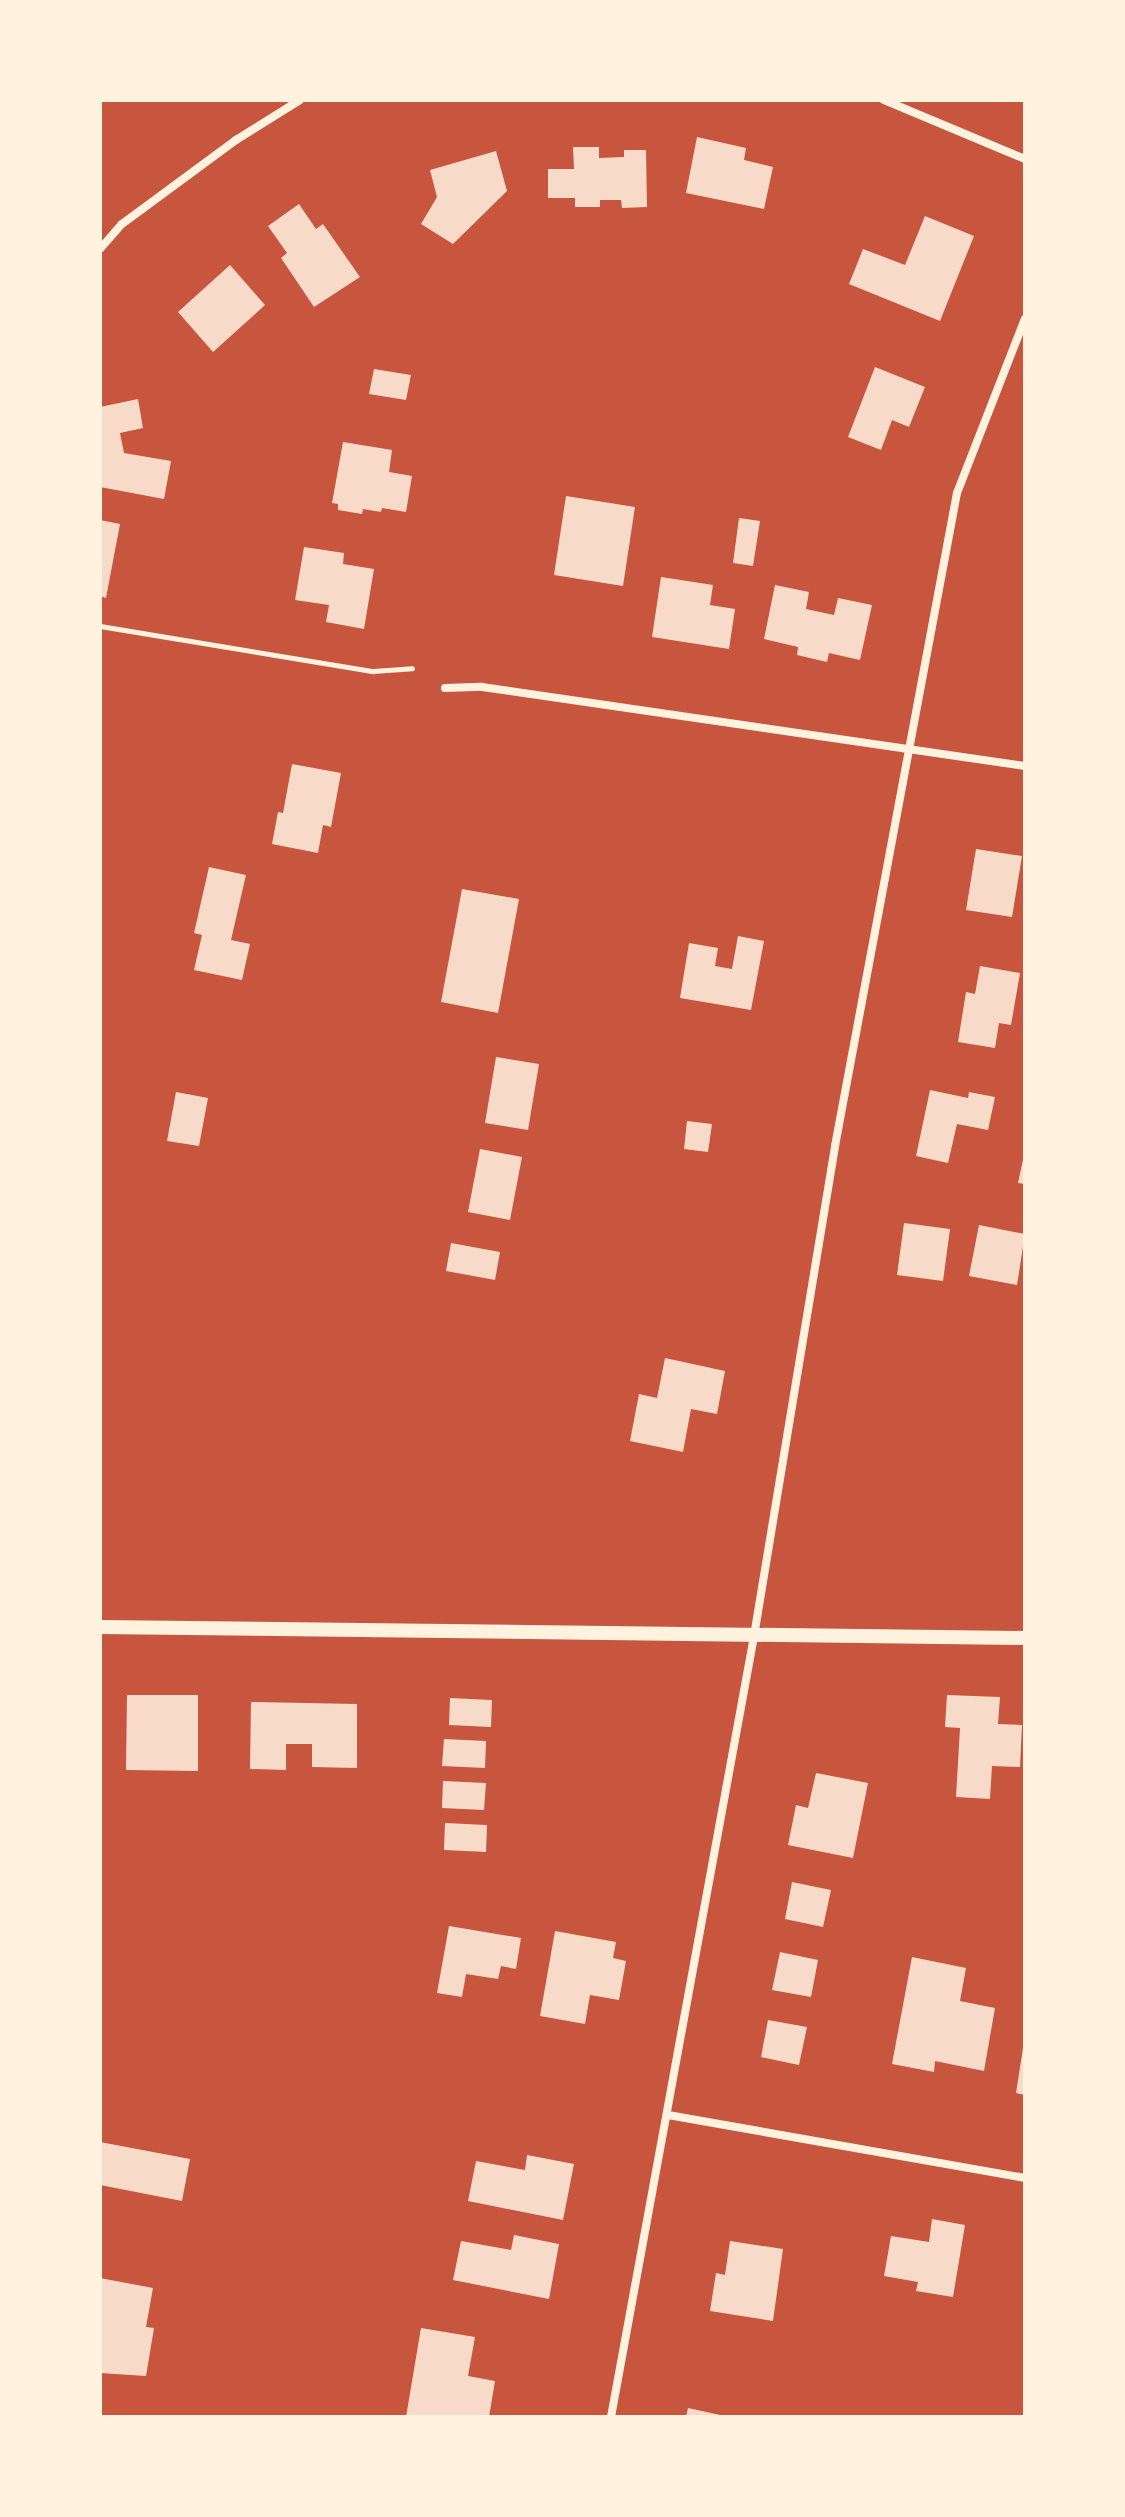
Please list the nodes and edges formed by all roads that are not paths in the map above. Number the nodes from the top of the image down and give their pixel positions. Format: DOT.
graph roads {
  1 [pos="300,100"];
  2 [pos="884,100"];
  3 [pos="1025,159"];
  4 [pos="100,249"];
  5 [pos="1025,319"];
  6 [pos="445,688"];
  7 [pos="911,747"];
  8 [pos="1025,766"];
  9 [pos="100,1627"];
  10 [pos="754,1636"];
  11 [pos="1025,1638"];
  12 [pos="668,2115"];
  13 [pos="1025,2178"];
  14 [pos="611,2417"];
  1 -- 4 [label="street"];
  2 -- 3 [label="street"];
  5 -- 7 [label="street"];
  6 -- 7 [label="street"];
  7 -- 8 [label="street"];
  7 -- 10 [label="street"];
  9 -- 10 [label="street"];
  10 -- 11 [label="street"];
  10 -- 12 [label="street"];
  12 -- 13 [label="street"];
  12 -- 14 [label="street"];
}
